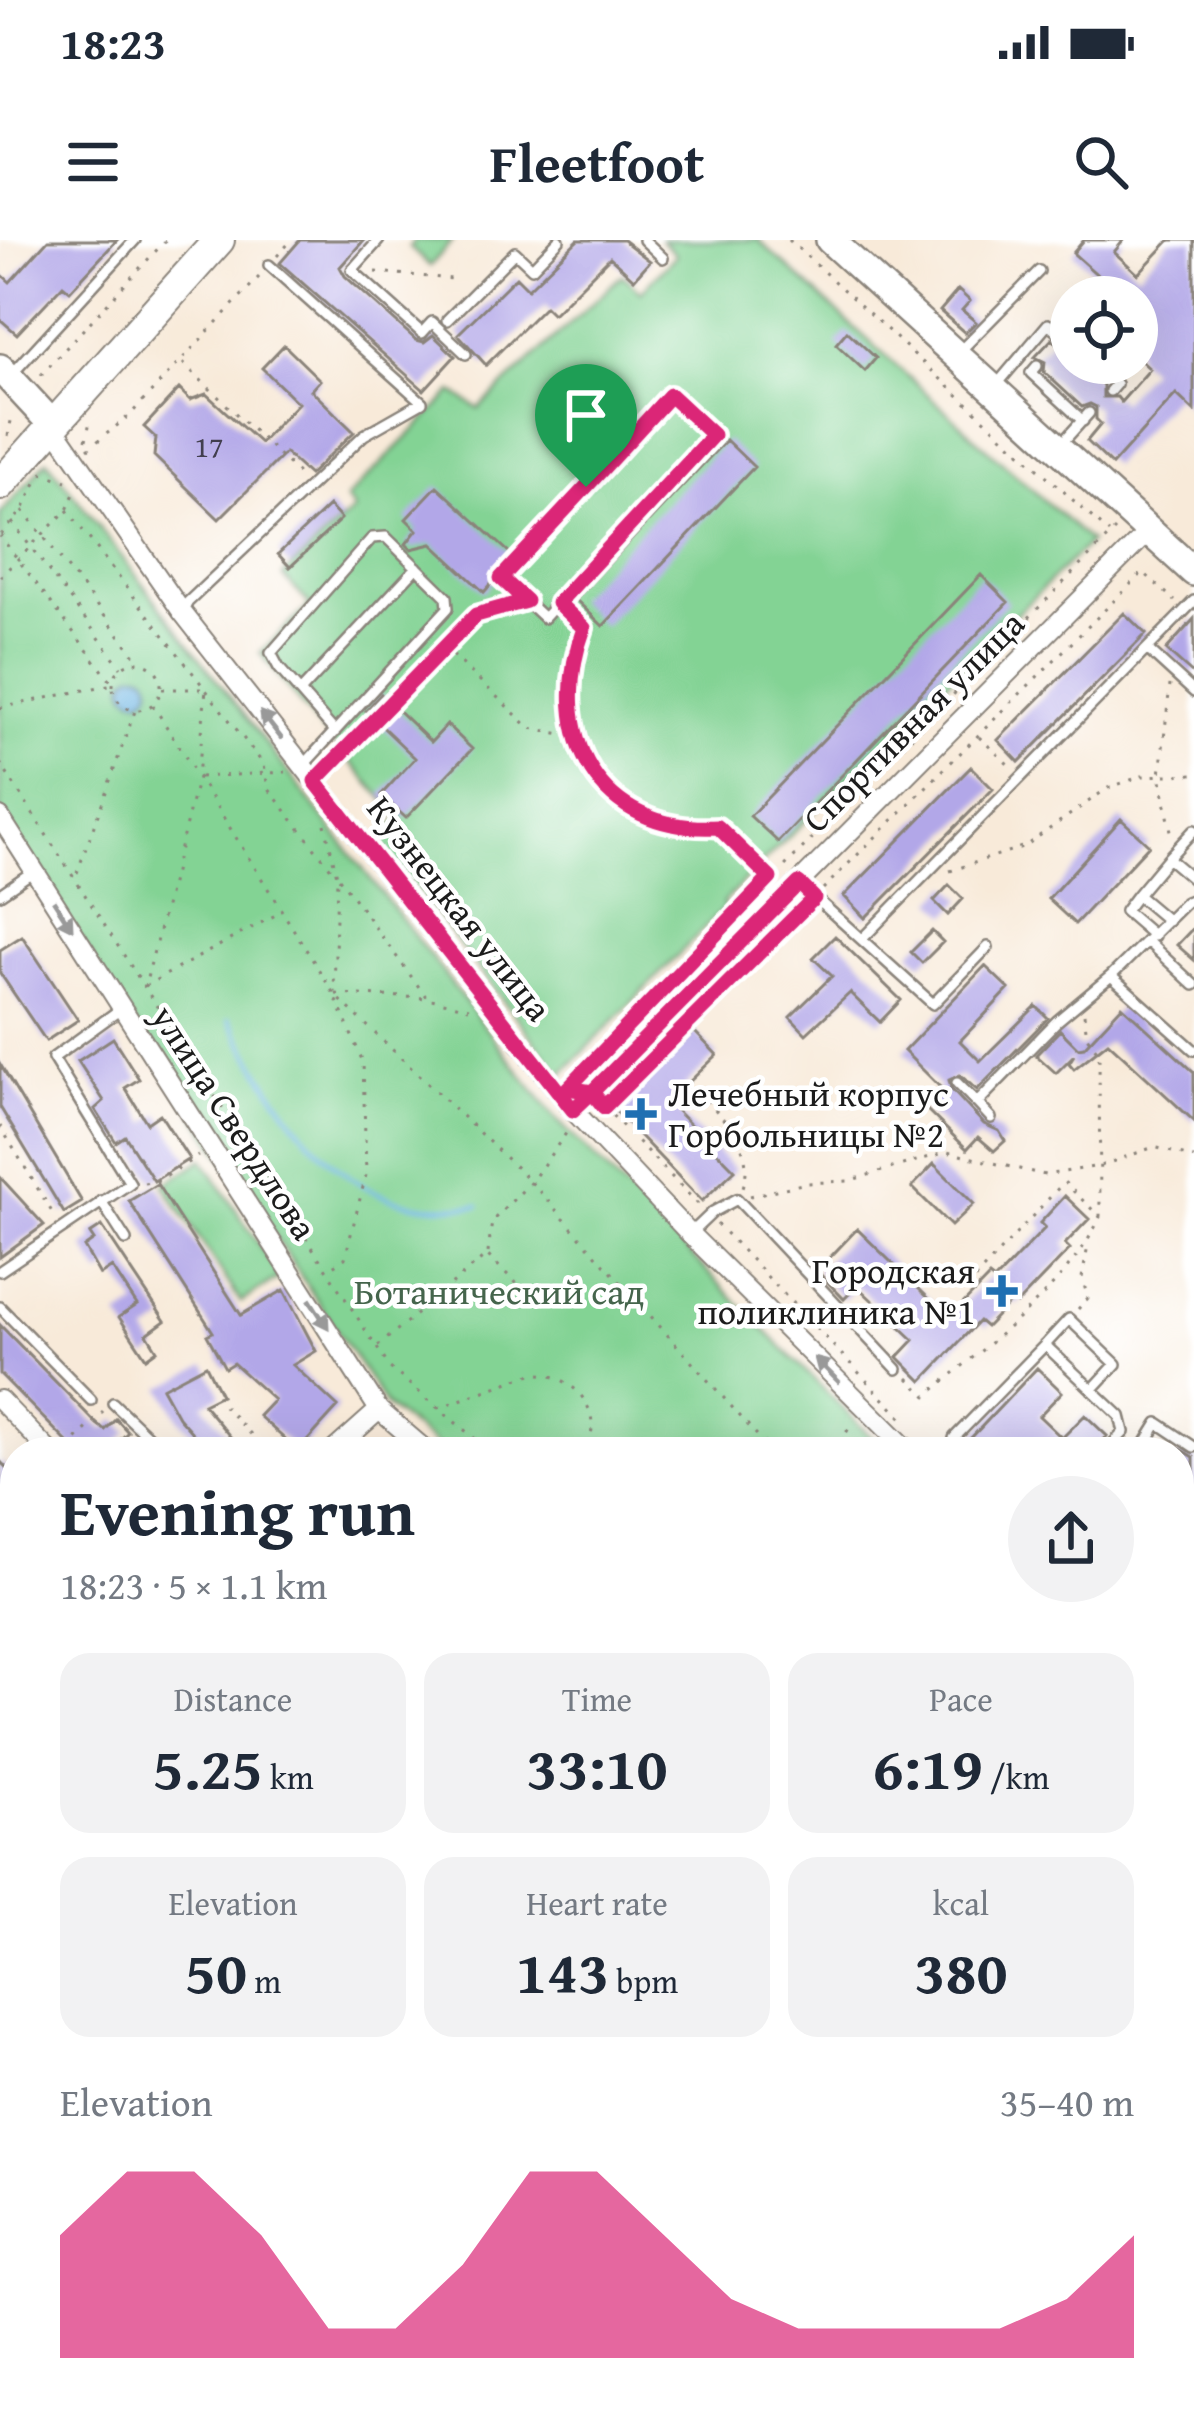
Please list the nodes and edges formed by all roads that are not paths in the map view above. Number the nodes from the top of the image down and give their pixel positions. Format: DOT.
graph roads {
  1 [pos="135,240"];
  2 [pos="219,240"];
  3 [pos="379,240"];
  4 [pos="559,240"];
  5 [pos="644,240"];
  6 [pos="830,240"];
  7 [pos="663,258"];
  8 [pos="269,266"];
  9 [pos="1039,271"];
  10 [pos="447,320"];
  11 [pos="1050,326"];
  12 [pos="466,354"];
  13 [pos="956,355"];
  14 [pos="1041,374"];
  15 [pos="11,380"];
  16 [pos="1116,384"];
  17 [pos="993,388"];
  18 [pos="1110,391"];
  19 [pos="52,424"];
  20 [pos="1058,448"];
  21 [pos="0,484"];
  22 [pos="1149,531"];
  23 [pos="417,567"];
  24 [pos="1194,572"];
  25 [pos="558,603"];
  26 [pos="1190,606"];
  27 [pos="182,612"];
  28 [pos="1147,649"];
  29 [pos="300,692"];
  30 [pos="1194,692"];
  31 [pos="335,732"];
  32 [pos="305,773"];
  33 [pos="0,817"];
  34 [pos="1194,830"];
  35 [pos="1171,854"];
  36 [pos="34,871"];
  37 [pos="1194,880"];
  38 [pos="799,883"];
  39 [pos="0,894"];
  40 [pos="1137,895"];
  41 [pos="1194,899"];
  42 [pos="1168,921"];
  43 [pos="862,939"];
  44 [pos="1151,939"];
  45 [pos="988,947"];
  46 [pos="1111,976"];
  47 [pos="1194,985"];
  48 [pos="122,1008"];
  49 [pos="1194,1050"];
  50 [pos="957,1083"];
  51 [pos="977,1103"];
  52 [pos="991,1118"];
  53 [pos="571,1119"];
  54 [pos="101,1201"];
  55 [pos="690,1234"];
  56 [pos="127,1240"];
  57 [pos="0,1271"];
  58 [pos="0,1307"];
  59 [pos="1045,1345"];
  60 [pos="897,1369"];
  61 [pos="1093,1390"];
  62 [pos="0,1400"];
  63 [pos="91,1400"];
  64 [pos="112,1402"];
  65 [pos="380,1410"];
  66 [pos="36,1437"];
  67 [pos="149,1437"];
  68 [pos="349,1437"];
  69 [pos="411,1437"];
  70 [pos="908,1437"];
  71 [pos="955,1437"];
  72 [pos="1120,1437"];
  73 [pos="1149,1437"];
  74 [pos="1179,1437"];
  1 -- 15 [label="lane"];
  2 -- 19 [label="main road"];
  3 -- 12 [label="lane"];
  4 -- 10 [label="lane"];
  5 -- 7 [label="lane"];
  6 -- 13 [label="street"];
  8 -- 27 [label="lane"];
  9 -- 13 [label="lane"];
  11 -- 17 [label="lane"];
  13 -- 17 [label="street"];
  14 -- 20 [label="lane"];
  15 -- 19 [label="street, Кузнецкая улица"];
  16 -- 18 [label="lane"];
  17 -- 20 [label="street"];
  19 -- 21 [label="main road"];
  19 -- 27 [label="street, Кузнецкая улица"];
  20 -- 22 [label="street"];
  22 -- 24 [label="street"];
  22 -- 38 [label="street, Спортивная улица"];
  23 -- 29 [label="lane"];
  23 -- 29 [label="lane"];
  23 -- 31 [label="lane"];
  25 -- 25 [label="lane"];
  26 -- 28 [label="lane"];
  32 -- 27 [label="street, Кузнецкая улица, one-way"];
  28 -- 30 [label="lane"];
  28 -- 43 [label="lane"];
  29 -- 31 [label="lane"];
  31 -- 32 [label="lane"];
  32 -- 53 [label="street, Кузнецкая улица"];
  33 -- 36 [label="street, улица Свердлова"];
  34 -- 35 [label="lane"];
  35 -- 37 [label="lane"];
  35 -- 40 [label="lane"];
  36 -- 39 [label="lane"];
  36 -- 48 [label="street, улица Свердлова, one-way"];
  38 -- 43 [label="lane"];
  38 -- 53 [label="street, Спортивная улица"];
  40 -- 42 [label="lane"];
  40 -- 44 [label="lane"];
  41 -- 42 [label="lane"];
  42 -- 44 [label="lane"];
  43 -- 45 [label="lane"];
  44 -- 46 [label="lane"];
  44 -- 47 [label="lane"];
  46 -- 49 [label="lane"];
  46 -- 51 [label="lane"];
  48 -- 54 [label="lane"];
  48 -- 65 [label="street, улица Свердлова, one-way"];
  50 -- 51 [label="lane"];
  51 -- 52 [label="lane"];
  53 -- 55 [label="street, Кузнецкая улица"];
  54 -- 56 [label="lane"];
  54 -- 57 [label="lane"];
  55 -- 60 [label="lane"];
  70 -- 55 [label="street, Кузнецкая улица, one-way"];
  58 -- 63 [label="lane"];
  59 -- 61 [label="lane"];
  59 -- 61 [label="lane"];
  59 -- 71 [label="lane"];
  61 -- 72 [label="lane"];
  62 -- 66 [label="street"];
  64 -- 67 [label="lane"];
  65 -- 68 [label="street"];
  65 -- 69 [label="street, улица Свердлова"];
  73 -- 74 [label="lane"];
}
